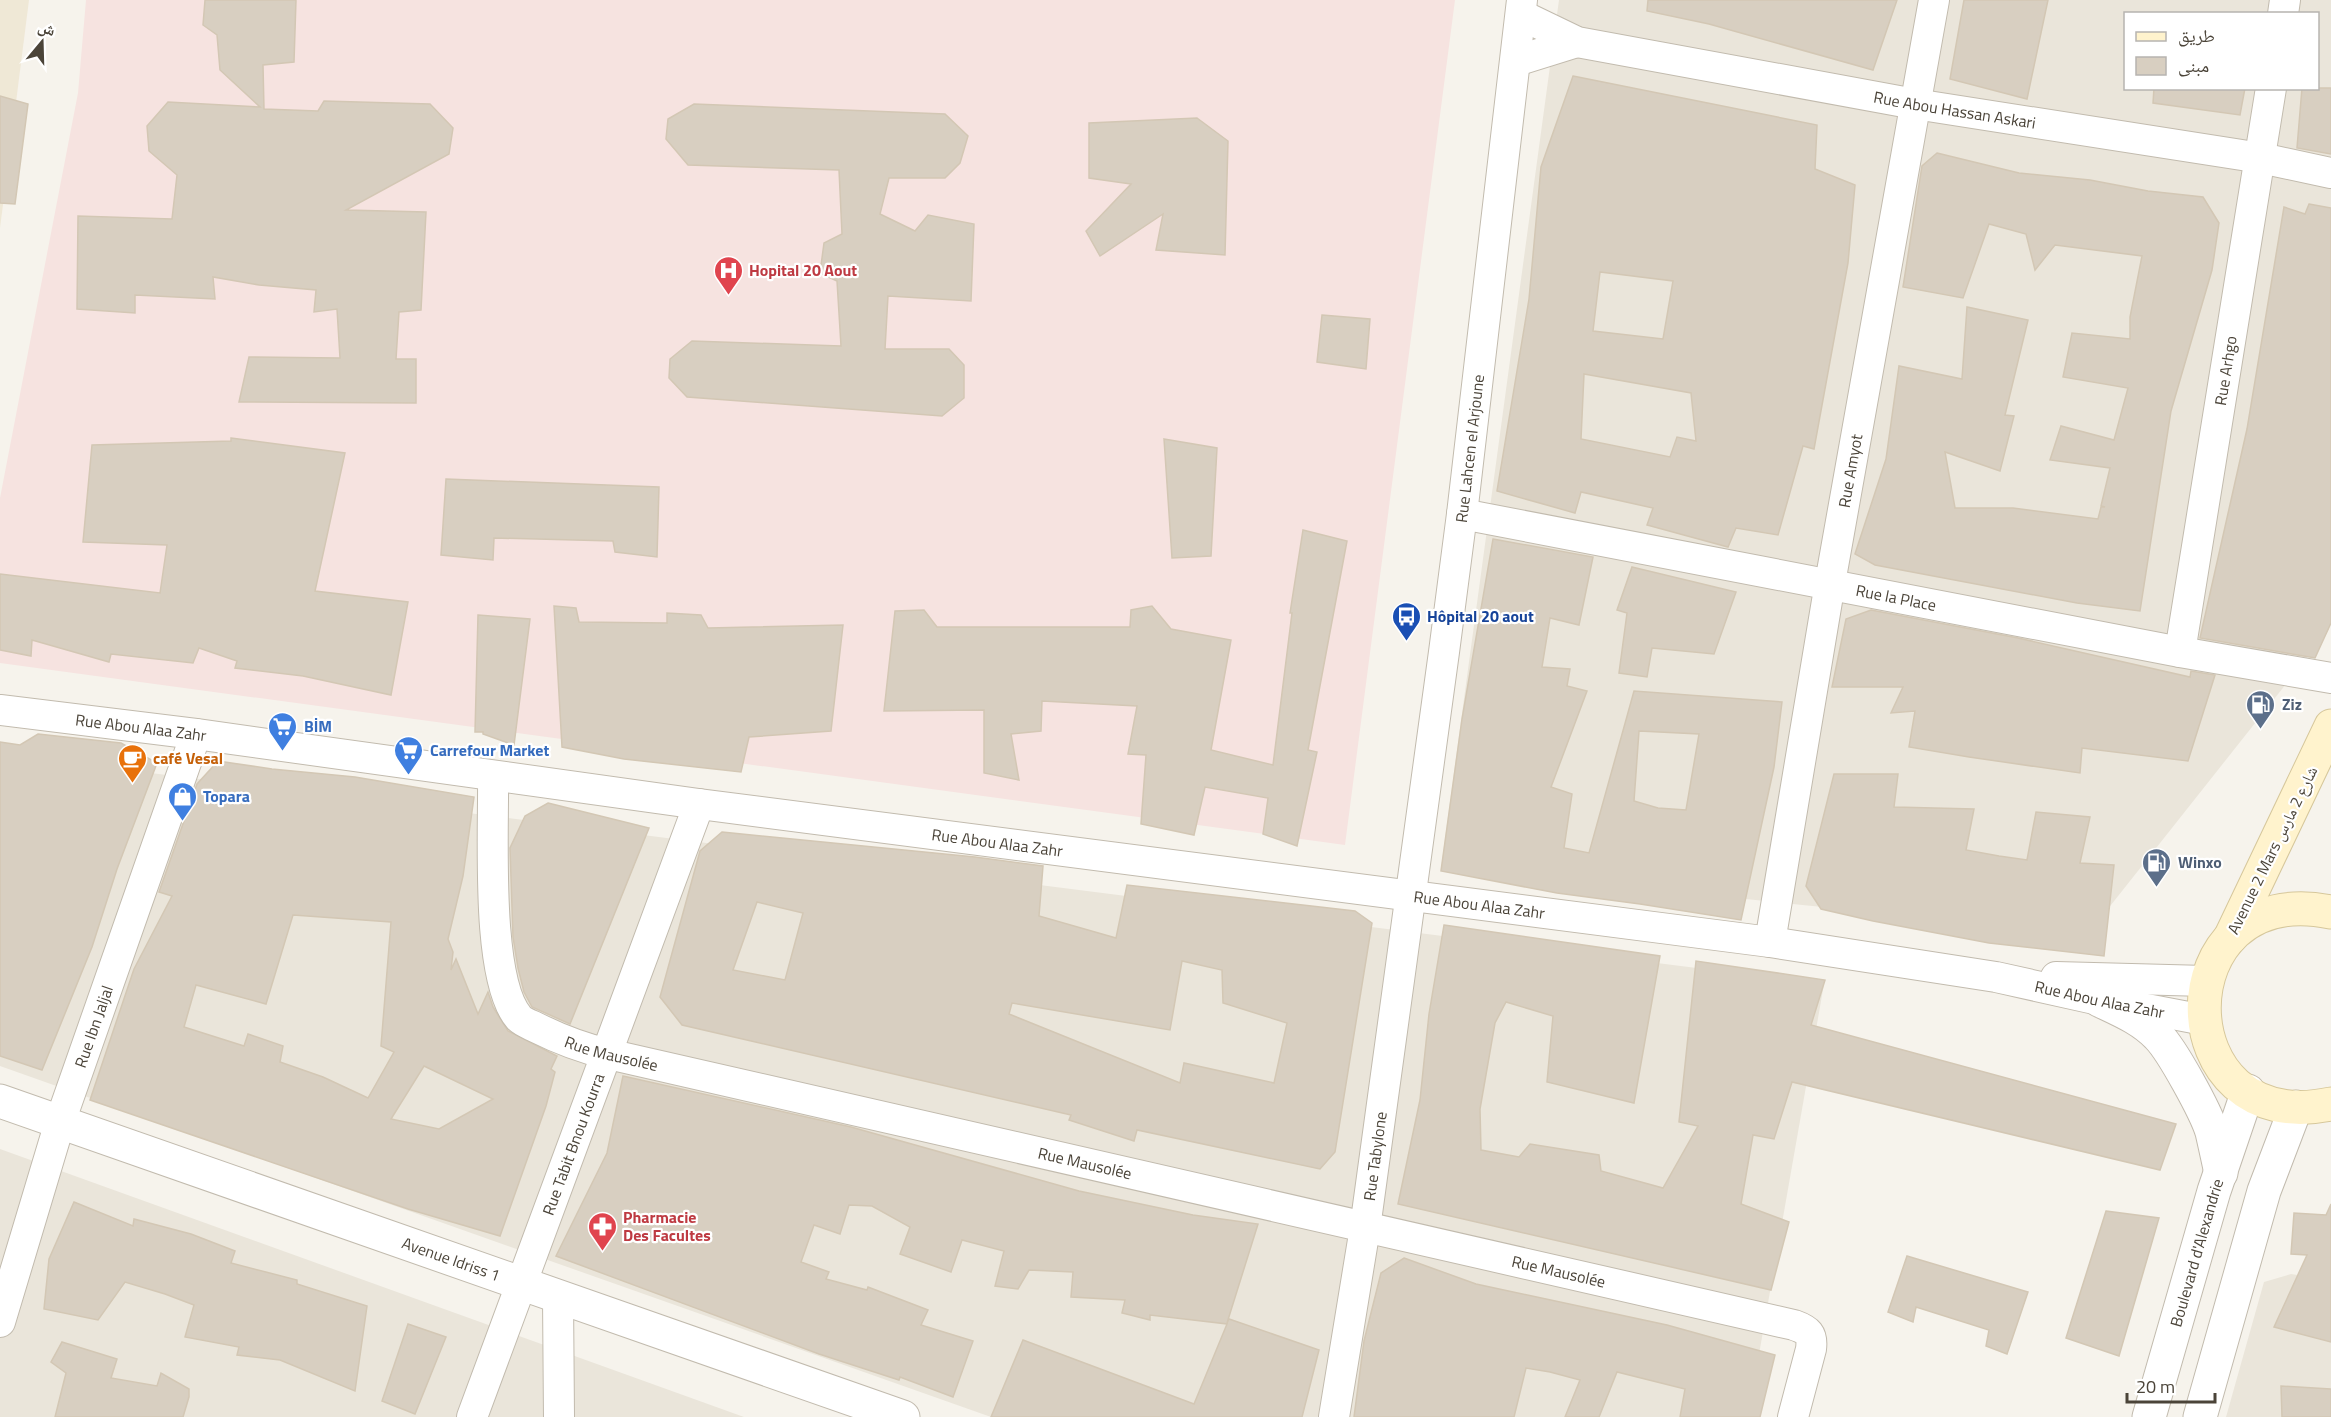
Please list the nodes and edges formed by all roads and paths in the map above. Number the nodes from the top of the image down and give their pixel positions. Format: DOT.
graph roads {
  1 [pos="1934,0"];
  2 [pos="1522,8"];
  3 [pos="1577,42"];
  4 [pos="1516,61"];
  5 [pos="2271,90"];
  6 [pos="1915,104"];
  7 [pos="2261,158"];
  8 [pos="2331,173"];
  9 [pos="1462,514"];
  10 [pos="1830,584"];
  11 [pos="2180,652"];
  12 [pos="2331,678"];
  13 [pos="0,710"];
  14 [pos="2331,726"];
  15 [pos="196,734"];
  16 [pos="493,776"];
  17 [pos="699,804"];
  18 [pos="1412,896"];
  19 [pos="2331,912"];
  20 [pos="1770,942"];
  21 [pos="2228,942"];
  22 [pos="1996,977"];
  23 [pos="2206,981"];
  24 [pos="2099,1000"];
  25 [pos="2204,1020"];
  26 [pos="608,1054"];
  27 [pos="2248,1091"];
  28 [pos="0,1101"];
  29 [pos="2331,1104"];
  30 [pos="2296,1107"];
  31 [pos="60,1122"];
  32 [pos="2221,1173"];
  33 [pos="1365,1228"];
  34 [pos="520,1284"];
  35 [pos="558,1297"];
  36 [pos="0,1322"];
  37 [pos="472,1417"];
  38 [pos="559,1417"];
  39 [pos="903,1417"];
  40 [pos="1334,1417"];
  41 [pos="1793,1417"];
  42 [pos="2149,1417"];
  43 [pos="2200,1417"];
  1 -- 6 [label="street, Rue Amyot"];
  2 -- 3 [label="street, Rue Abou Hassan Askari"];
  2 -- 4 [label="street, Rue Lahcen el Arjoune"];
  3 -- 4 [label="street, Rue Abou Hassan Askari"];
  3 -- 6 [label="street, Rue Abou Hassan Askari"];
  4 -- 9 [label="street, Rue Lahcen el Arjoune"];
  5 -- 7 [label="street, Rue Arhgo"];
  6 -- 7 [label="street, Rue Abou Hassan Askari"];
  6 -- 10 [label="street, Rue Amyot"];
  7 -- 8 [label="street, Rue Abou Hassan Askari"];
  7 -- 11 [label="street, Rue Arhgo"];
  9 -- 10 [label="street, Rue la Place"];
  9 -- 18 [label="street, Rue Lahcen el Arjoune"];
  10 -- 11 [label="street, Rue la Place"];
  10 -- 20 [label="street, Rue Amyot"];
  11 -- 12 [label="street, Rue la Place"];
  13 -- 15 [label="street, Rue Abou Alaa Zahr"];
  14 -- 21 [label="main road, Avenue 2 Mars شارع 2 مارس"];
  15 -- 16 [label="street, Rue Abou Alaa Zahr"];
  15 -- 31 [label="street, Rue Ibn Jaljal"];
  16 -- 17 [label="street, Rue Abou Alaa Zahr"];
  16 -- 26 [label="street, Rue Mausolée"];
  17 -- 18 [label="street, Rue Abou Alaa Zahr"];
  17 -- 26 [label="street, Rue Tabit Bnou Kourra"];
  18 -- 20 [label="street, Rue Abou Alaa Zahr"];
  18 -- 33 [label="street, Rue Tabylone"];
  19 -- 21 [label="main road"];
  20 -- 22 [label="street, Rue Abou Alaa Zahr"];
  21 -- 23 [label="main road"];
  22 -- 23 [label="street, Rue Abou Alaa Zahr"];
  22 -- 24 [label="street, Rue Abou Alaa Zahr"];
  23 -- 25 [label="main road"];
  24 -- 25 [label="street, Rue Abou Alaa Zahr"];
  24 -- 32 [label="street"];
  25 -- 27 [label="main road"];
  26 -- 33 [label="street, Rue Mausolée"];
  26 -- 34 [label="street, Rue Tabit Bnou Kourra"];
  27 -- 30 [label="main road"];
  27 -- 32 [label="street, Boulevard d'Alexandrie"];
  28 -- 31 [label="street, Avenue Idriss 1"];
  29 -- 30 [label="main road"];
  30 -- 43 [label="street"];
  31 -- 34 [label="street, Avenue Idriss 1"];
  31 -- 36 [label="street, Rue Ibn Jaljal"];
  32 -- 42 [label="street, Boulevard d'Alexandrie"];
  33 -- 40 [label="street, Rue Tabylone"];
  33 -- 41 [label="street, Rue Mausolée"];
  34 -- 35 [label="street, Avenue Idriss 1"];
  34 -- 37 [label="street, Rue Tabit Bnou Kourra"];
  35 -- 38 [label="street"];
  35 -- 39 [label="street, Avenue Idriss 1"];
}
